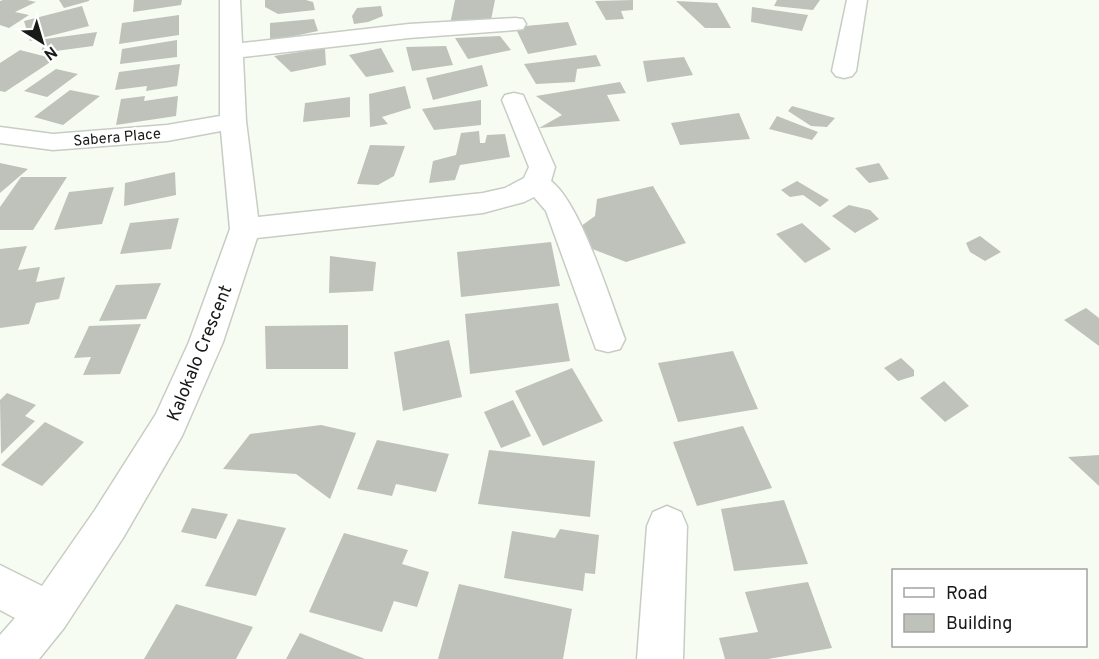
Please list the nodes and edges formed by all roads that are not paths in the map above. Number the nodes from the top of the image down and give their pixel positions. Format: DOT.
graph roads {
  1 [pos="230,0"];
  2 [pos="857,0"];
  3 [pos="515,24"];
  4 [pos="232,51"];
  5 [pos="844,71"];
  6 [pos="514,100"];
  7 [pos="233,121"];
  8 [pos="0,135"];
  9 [pos="536,184"];
  10 [pos="245,229"];
  11 [pos="608,339"];
  12 [pos="667,526"];
  13 [pos="0,586"];
  14 [pos="49,613"];
  15 [pos="9,659"];
  16 [pos="660,659"];
  1 -- 4 [label="street, Kalokalo Crescent"];
  2 -- 5 [label="street"];
  3 -- 4 [label="street"];
  4 -- 7 [label="street, Kalokalo Crescent"];
  6 -- 9 [label="street"];
  7 -- 8 [label="street, Sabera Place"];
  7 -- 10 [label="street, Kalokalo Crescent"];
  9 -- 10 [label="street"];
  9 -- 11 [label="street"];
  10 -- 14 [label="street, Kalokalo Crescent"];
  12 -- 16 [label="street"];
  13 -- 14 [label="street"];
  14 -- 15 [label="street, Kalokalo Crescent"];
}
